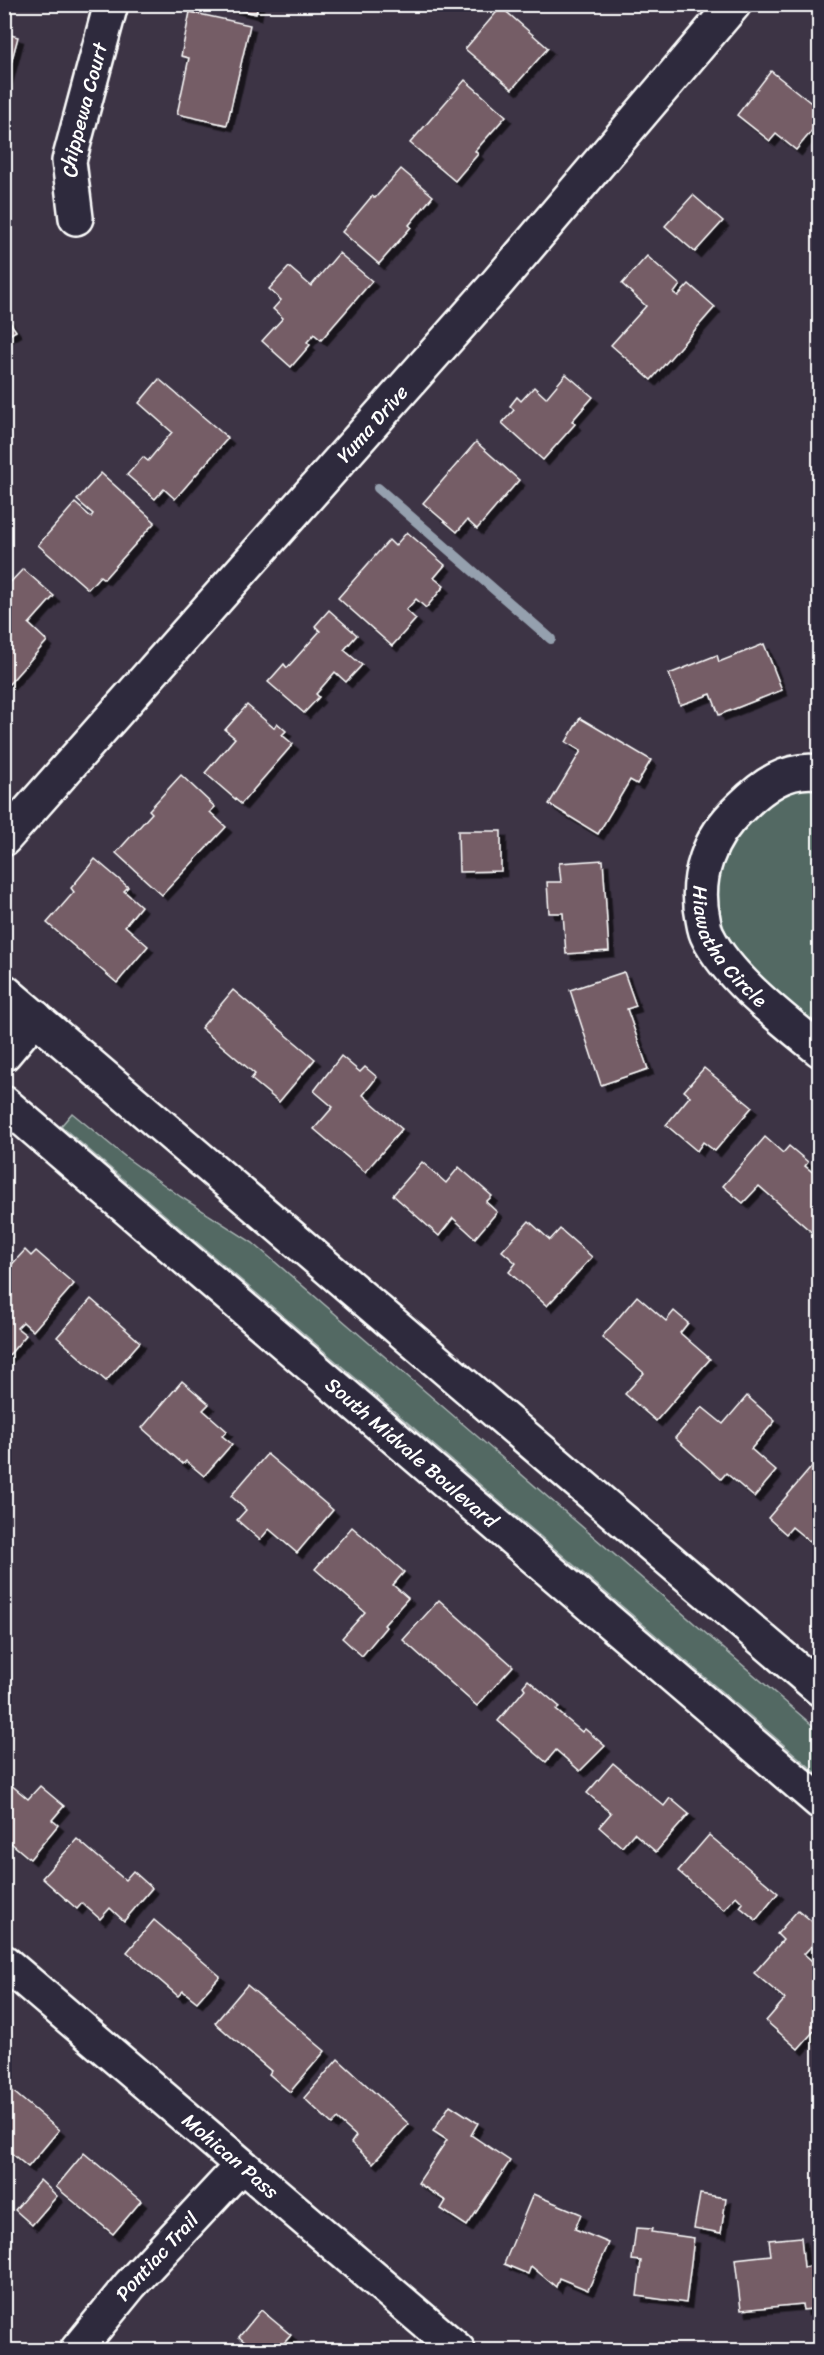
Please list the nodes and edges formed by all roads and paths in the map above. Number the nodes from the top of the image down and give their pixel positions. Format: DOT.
graph roads {
  1 [pos="111,4"];
  2 [pos="734,4"];
  3 [pos="76,218"];
  4 [pos="819,772"];
  5 [pos="4,839"];
  6 [pos="4,991"];
  7 [pos="35,1017"];
  8 [pos="819,1050"];
  9 [pos="4,1054"];
  10 [pos="4,1103"];
  11 [pos="819,1689"];
  12 [pos="819,1802"];
  13 [pos="4,1962"];
  14 [pos="241,2166"];
  15 [pos="77,2350"];
  16 [pos="458,2350"];
  1 -- 3 [label="street, Chippewa Court"];
  2 -- 5 [label="street, Yuma Drive"];
  4 -- 8 [label="street, Hiawatha Circle"];
  6 -- 7 [label="street"];
  7 -- 9 [label="street"];
  7 -- 11 [label="street"];
  10 -- 12 [label="street, South Midvale Boulevard"];
  13 -- 14 [label="street, Mohican Pass"];
  14 -- 15 [label="street, Pontiac Trail"];
  14 -- 16 [label="street, Mohican Pass"];
}
